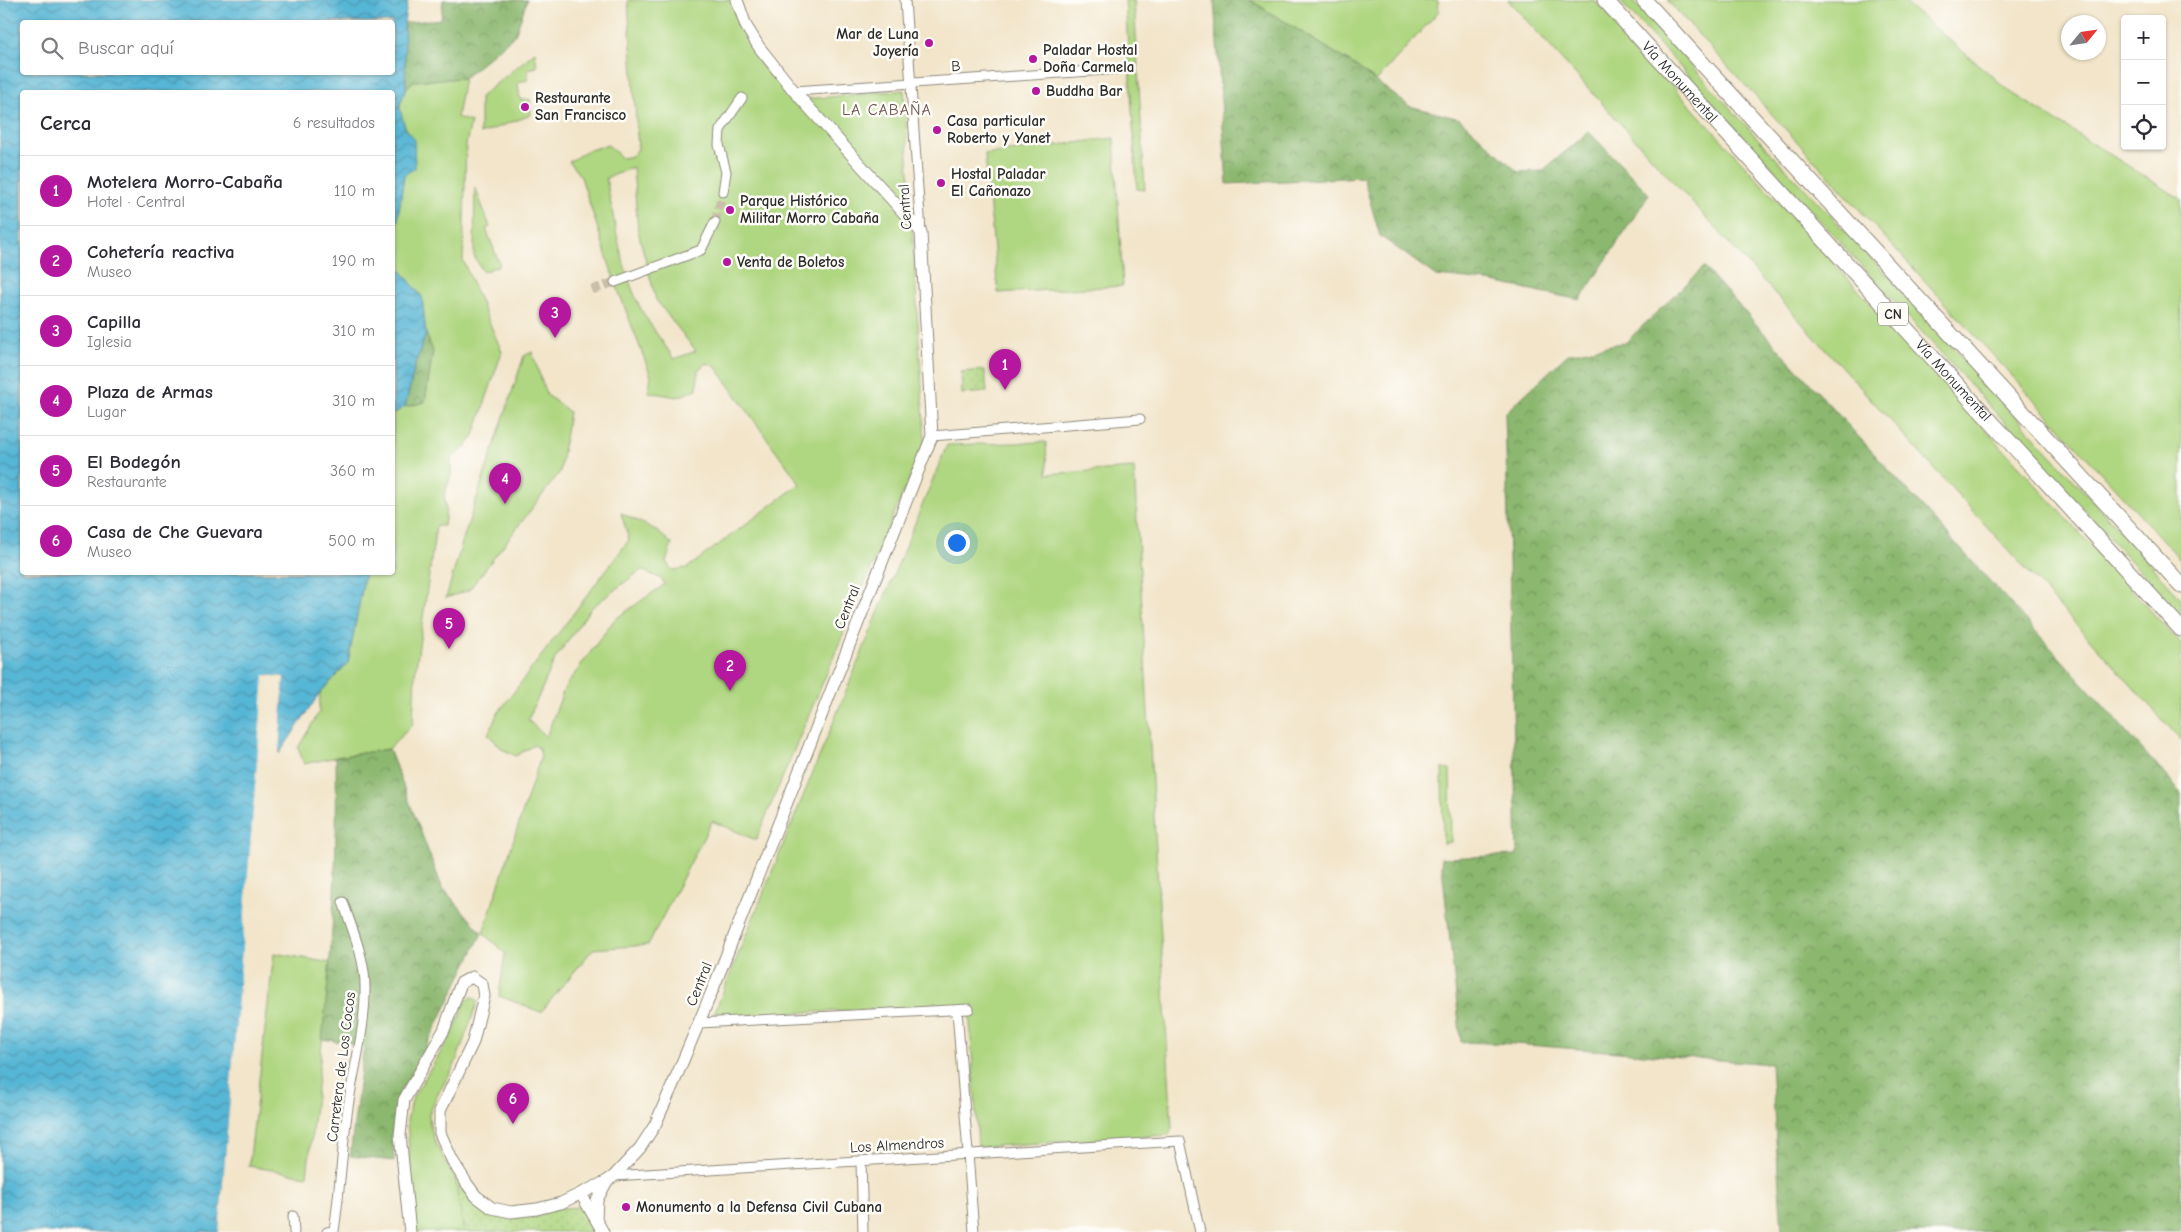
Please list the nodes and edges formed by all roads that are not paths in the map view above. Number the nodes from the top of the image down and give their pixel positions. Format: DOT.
graph roads {
  1 [pos="738,0"];
  2 [pos="905,0"];
  3 [pos="1605,0"];
  4 [pos="1644,0"];
  5 [pos="1120,70"];
  6 [pos="910,82"];
  7 [pos="794,91"];
  8 [pos="742,98"];
  9 [pos="723,192"];
  10 [pos="715,222"];
  11 [pos="921,232"];
  12 [pos="615,282"];
  13 [pos="1140,419"];
  14 [pos="932,436"];
  15 [pos="2181,585"];
  16 [pos="2181,629"];
  17 [pos="343,902"];
  18 [pos="957,1010"];
  19 [pos="969,1010"];
  20 [pos="699,1023"];
  21 [pos="968,1155"];
  22 [pos="861,1161"];
  23 [pos="611,1179"];
  24 [pos="581,1194"];
  25 [pos="561,1203"];
  26 [pos="588,1207"];
  27 [pos="293,1216"];
  28 [pos="596,1219"];
  29 [pos="294,1232"];
  30 [pos="327,1232"];
  31 [pos="410,1232"];
  32 [pos="603,1232"];
  33 [pos="863,1232"];
  34 [pos="974,1232"];
  35 [pos="1200,1232"];
  1 -- 7 [label="street"];
  2 -- 6 [label="street, Central"];
  3 -- 16 [label="highway, Vía Monumental / CN"];
  4 -- 15 [label="highway, Vía Monumental / CN"];
  5 -- 6 [label="street, B"];
  6 -- 7 [label="street, B"];
  6 -- 11 [label="street, Central"];
  7 -- 11 [label="street"];
  8 -- 9 [label="street"];
  10 -- 12 [label="street"];
  11 -- 14 [label="street, Central"];
  13 -- 14 [label="street"];
  14 -- 20 [label="street, Central"];
  17 -- 30 [label="street, Carretera de Los Cocos"];
  18 -- 19 [label="street"];
  18 -- 20 [label="street"];
  18 -- 21 [label="street"];
  20 -- 23 [label="street, Central"];
  21 -- 22 [label="street, Los Almendros"];
  21 -- 34 [label="street"];
  21 -- 35 [label="street, Los Almendros"];
  22 -- 23 [label="street, Los Almendros"];
  22 -- 33 [label="street"];
  23 -- 24 [label="street"];
  23 -- 28 [label="street"];
  24 -- 25 [label="street"];
  24 -- 26 [label="street"];
  25 -- 26 [label="street"];
  25 -- 31 [label="street"];
  26 -- 28 [label="street"];
  27 -- 29 [label="street"];
  28 -- 32 [label="street"];
}
